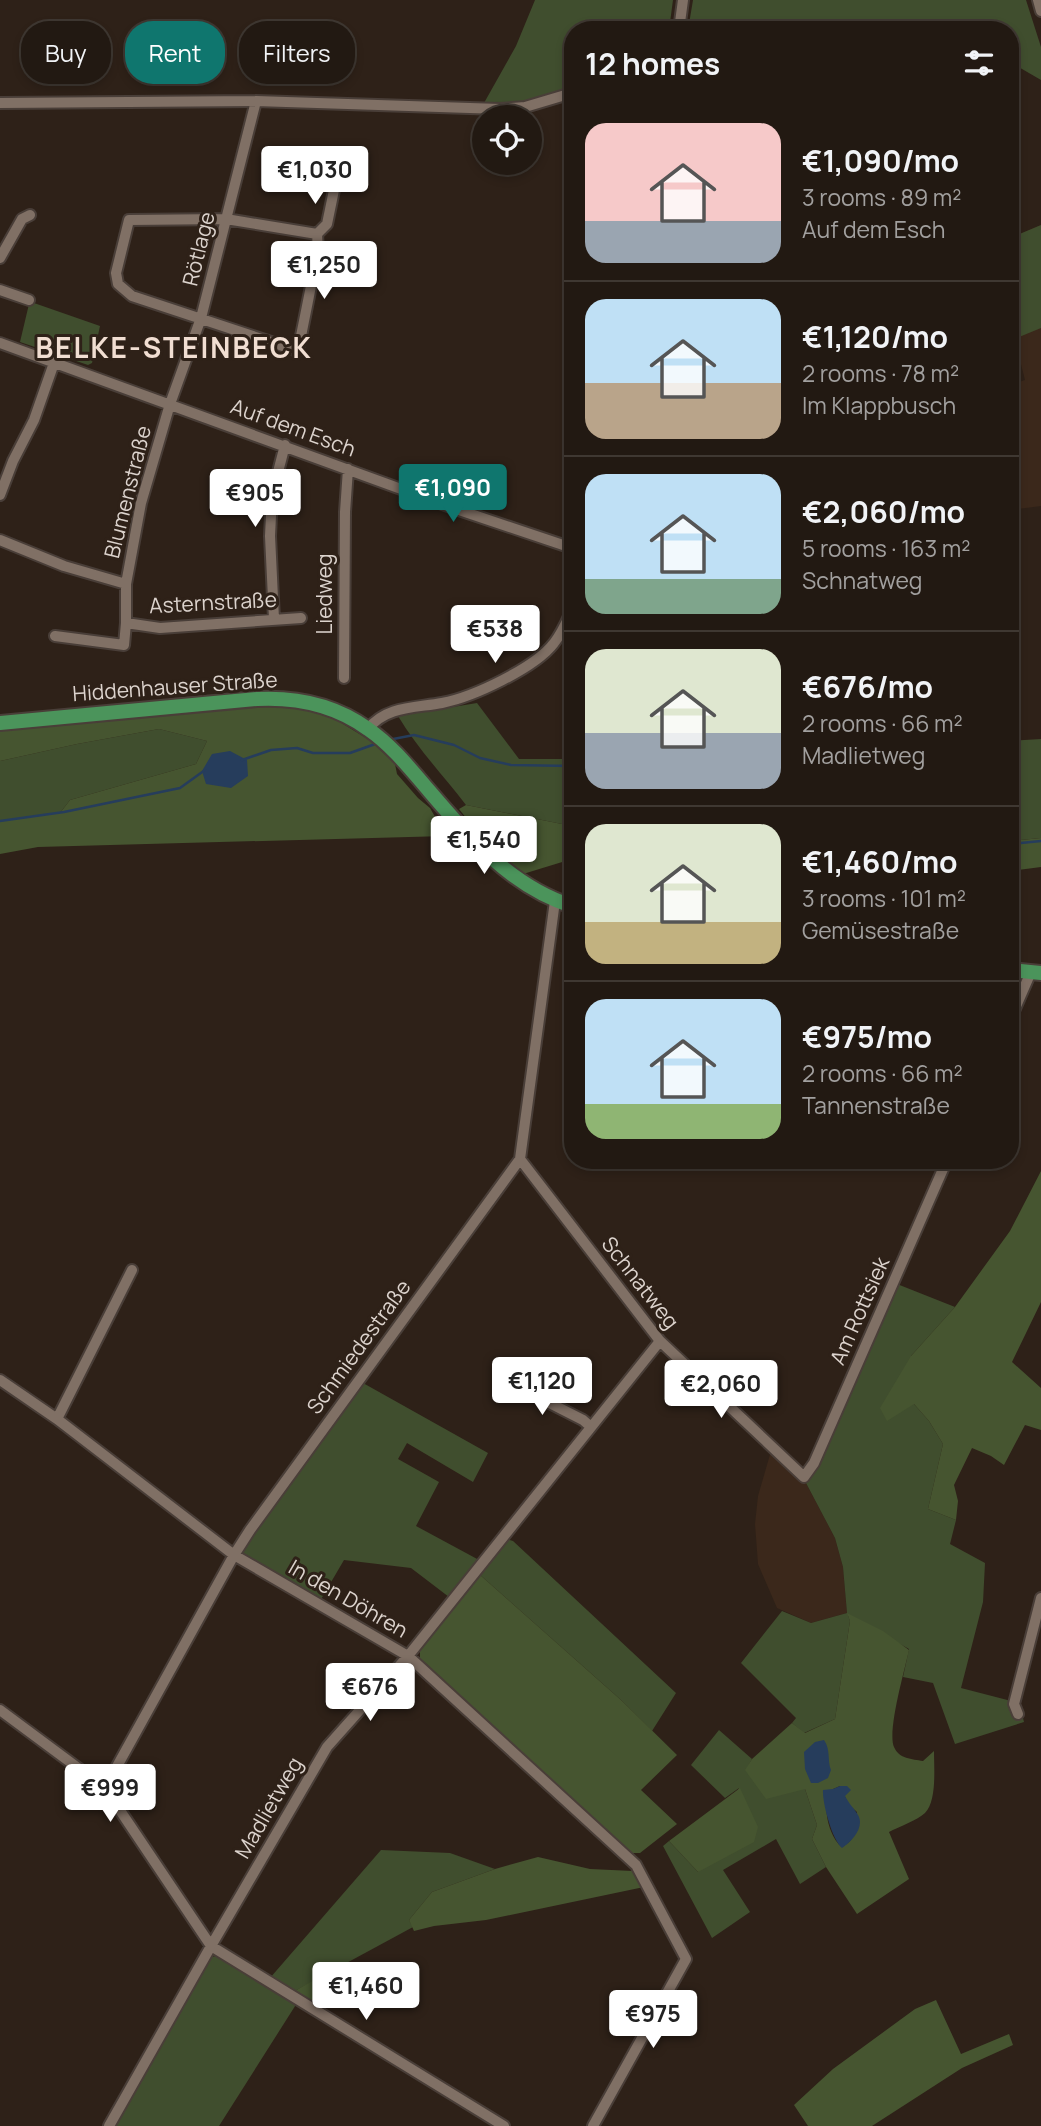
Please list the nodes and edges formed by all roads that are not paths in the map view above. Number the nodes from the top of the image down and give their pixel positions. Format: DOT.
graph roads {
  1 [pos="683,0"];
  2 [pos="1038,0"];
  3 [pos="1041,12"];
  4 [pos="680,21"];
  5 [pos="564,95"];
  6 [pos="256,101"];
  7 [pos="0,103"];
  8 [pos="334,190"];
  9 [pos="30,215"];
  10 [pos="226,219"];
  11 [pos="317,234"];
  12 [pos="0,258"];
  13 [pos="0,290"];
  14 [pos="29,300"];
  15 [pos="201,318"];
  16 [pos="0,343"];
  17 [pos="54,363"];
  18 [pos="170,404"];
  19 [pos="285,445"];
  20 [pos="348,469"];
  21 [pos="0,495"];
  22 [pos="0,540"];
  23 [pos="564,545"];
  24 [pos="126,584"];
  25 [pos="301,618"];
  26 [pos="274,619"];
  27 [pos="126,623"];
  28 [pos="564,625"];
  29 [pos="55,636"];
  30 [pos="344,678"];
  31 [pos="0,723"];
  32 [pos="372,732"];
  33 [pos="555,901"];
  34 [pos="564,904"];
  35 [pos="1036,973"];
  36 [pos="1019,1004"];
  37 [pos="520,1159"];
  38 [pos="943,1169"];
  39 [pos="132,1270"];
  40 [pos="660,1341"];
  41 [pos="0,1380"];
  42 [pos="510,1383"];
  43 [pos="57,1419"];
  44 [pos="591,1427"];
  45 [pos="804,1477"];
  46 [pos="234,1555"];
  47 [pos="1041,1598"];
  48 [pos="408,1656"];
  49 [pos="0,1710"];
  50 [pos="1018,1714"];
  51 [pos="105,1788"];
  52 [pos="211,1946"];
  53 [pos="109,2126"];
  54 [pos="504,2126"];
  55 [pos="593,2126"];
  1 -- 4 [label="street"];
  2 -- 3 [label="street"];
  5 -- 6 [label="street"];
  6 -- 7 [label="street"];
  6 -- 10 [label="street, Rötlage"];
  8 -- 11 [label="street"];
  9 -- 12 [label="street"];
  10 -- 11 [label="street"];
  10 -- 15 [label="street, Rötlage"];
  10 -- 15 [label="street"];
  11 -- 15 [label="street"];
  13 -- 14 [label="street"];
  15 -- 18 [label="street, Rötlage"];
  16 -- 17 [label="street, Auf dem Esch"];
  17 -- 18 [label="street, Auf dem Esch"];
  17 -- 21 [label="street"];
  18 -- 19 [label="street, Auf dem Esch"];
  18 -- 24 [label="street, Blumenstraße"];
  19 -- 20 [label="street, Auf dem Esch"];
  19 -- 26 [label="street"];
  20 -- 23 [label="street, Auf dem Esch"];
  20 -- 30 [label="street, Liedweg"];
  22 -- 24 [label="street"];
  24 -- 27 [label="street, Blumenstraße"];
  25 -- 26 [label="street, Asternstraße"];
  26 -- 27 [label="street, Asternstraße"];
  27 -- 29 [label="street"];
  28 -- 32 [label="street"];
  31 -- 32 [label="main road, Hiddenhauser Straße"];
  32 -- 33 [label="main road, Hiddenhauser Straße"];
  33 -- 34 [label="main road, Hiddenhauser Straße"];
  33 -- 37 [label="street, Schmiedestraße"];
  35 -- 36 [label="street"];
  37 -- 40 [label="street, Schnatweg"];
  37 -- 46 [label="street, Schmiedestraße"];
  38 -- 45 [label="street, Am Rottsiek"];
  39 -- 43 [label="street"];
  40 -- 44 [label="street, Madlietweg"];
  40 -- 45 [label="street, Schnatweg"];
  41 -- 43 [label="street, In den Döhren"];
  42 -- 44 [label="street"];
  43 -- 46 [label="street, In den Döhren"];
  44 -- 48 [label="street, Madlietweg"];
  46 -- 48 [label="street, In den Döhren"];
  46 -- 51 [label="street, Schmiedestraße"];
  47 -- 50 [label="street"];
  48 -- 52 [label="street, Madlietweg"];
  48 -- 55 [label="street, In den Döhren"];
  49 -- 51 [label="street"];
  51 -- 52 [label="street"];
  52 -- 53 [label="street, Madlietweg"];
  52 -- 54 [label="street"];
}
